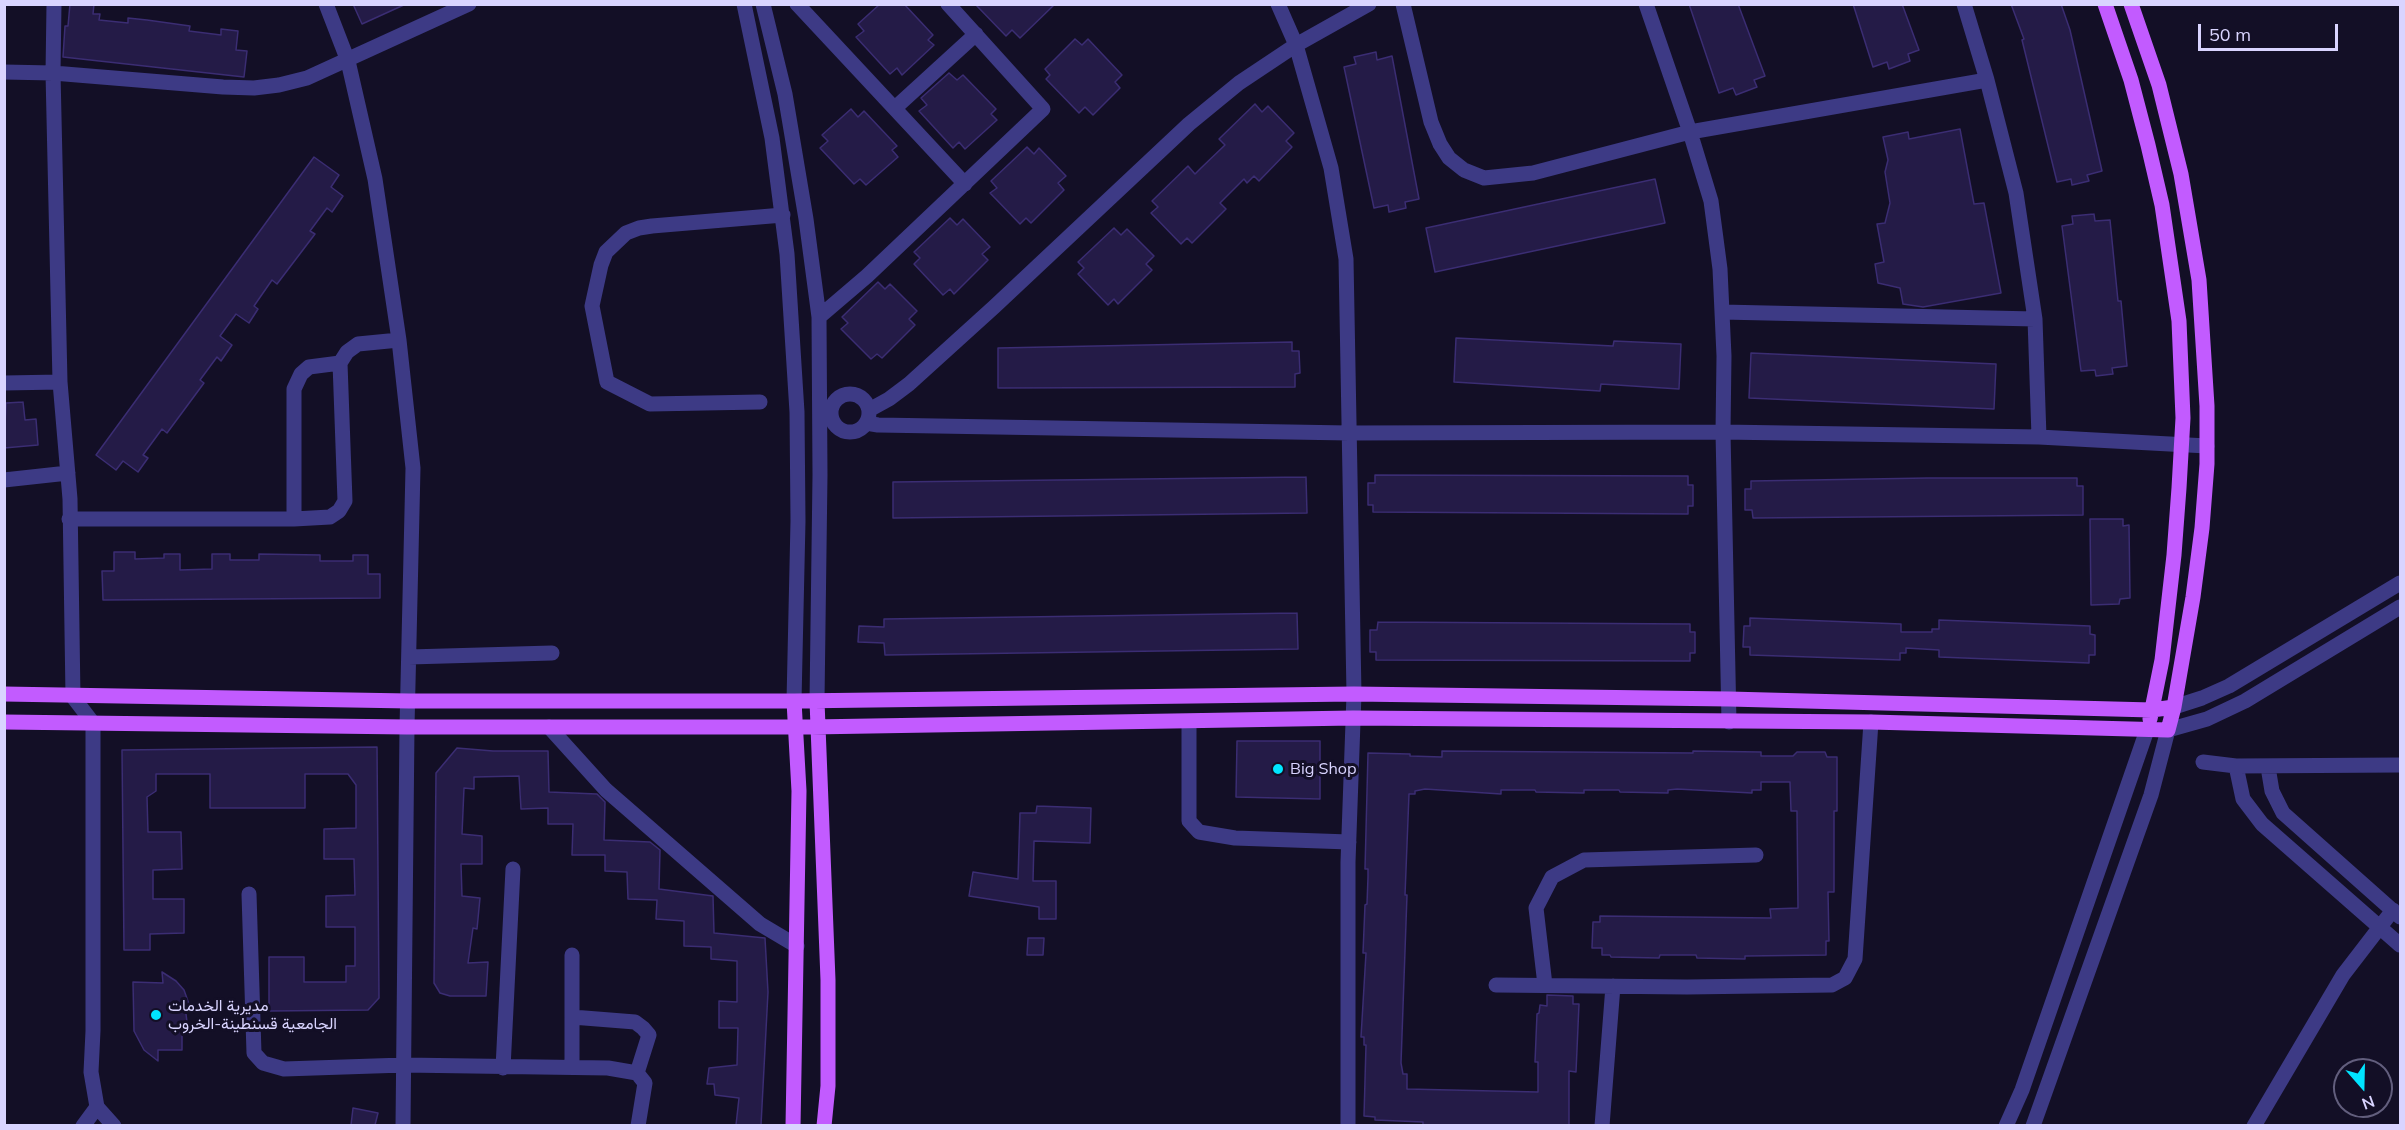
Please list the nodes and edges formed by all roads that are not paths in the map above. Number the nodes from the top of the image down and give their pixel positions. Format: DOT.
graph roads {
  1 [pos="54,4"];
  2 [pos="326,4"];
  3 [pos="469,4"];
  4 [pos="744,4"];
  5 [pos="763,4"];
  6 [pos="796,4"];
  7 [pos="948,4"];
  8 [pos="1278,4"];
  9 [pos="1369,4"];
  10 [pos="1403,4"];
  11 [pos="1646,4"];
  12 [pos="1964,4"];
  13 [pos="2105,4"];
  14 [pos="2131,4"];
  15 [pos="976,34"];
  16 [pos="1296,45"];
  17 [pos="348,61"];
  18 [pos="4,72"];
  19 [pos="53,73"];
  20 [pos="1987,80"];
  21 [pos="895,108"];
  22 [pos="1690,132"];
  23 [pos="965,184"];
  24 [pos="783,215"];
  25 [pos="1722,312"];
  26 [pos="819,317"];
  27 [pos="2035,319"];
  28 [pos="399,340"];
  29 [pos="340,363"];
  30 [pos="60,382"];
  31 [pos="4,383"];
  32 [pos="760,402"];
  33 [pos="797,412"];
  34 [pos="825,413"];
  35 [pos="868,417"];
  36 [pos="1723,432"];
  37 [pos="1349,433"];
  38 [pos="2039,437"];
  39 [pos="2182,445"];
  40 [pos="2207,446"];
  41 [pos="69,473"];
  42 [pos="4,480"];
  43 [pos="69,519"];
  44 [pos="294,519"];
  45 [pos="2400,583"];
  46 [pos="2400,607"];
  47 [pos="552,653"];
  48 [pos="410,657"];
  49 [pos="4,694"];
  50 [pos="1354,694"];
  51 [pos="74,697"];
  52 [pos="1729,699"];
  53 [pos="409,701"];
  54 [pos="794,701"];
  55 [pos="817,701"];
  56 [pos="2174,707"];
  57 [pos="2152,710"];
  58 [pos="1353,718"];
  59 [pos="4,722"];
  60 [pos="1189,722"];
  61 [pos="1729,722"];
  62 [pos="1871,722"];
  63 [pos="93,723"];
  64 [pos="407,727"];
  65 [pos="549,727"];
  66 [pos="795,727"];
  67 [pos="818,727"];
  68 [pos="2147,730"];
  69 [pos="2168,730"];
  70 [pos="2202,762"];
  71 [pos="2400,765"];
  72 [pos="2236,766"];
  73 [pos="2268,767"];
  74 [pos="1349,842"];
  75 [pos="1756,855"];
  76 [pos="513,869"];
  77 [pos="249,894"];
  78 [pos="2397,914"];
  79 [pos="2380,927"];
  80 [pos="2400,945"];
  81 [pos="797,946"];
  82 [pos="572,955"];
  83 [pos="1496,985"];
  84 [pos="1545,985"];
  85 [pos="1613,986"];
  86 [pos="572,1017"];
  87 [pos="404,1065"];
  88 [pos="572,1066"];
  89 [pos="503,1068"];
  90 [pos="637,1073"];
  91 [pos="97,1107"];
  92 [pos="83,1125"];
  93 [pos="114,1125"];
  94 [pos="403,1125"];
  95 [pos="638,1125"];
  96 [pos="793,1125"];
  97 [pos="824,1125"];
  98 [pos="1348,1125"];
  99 [pos="1602,1125"];
  100 [pos="2006,1125"];
  101 [pos="2033,1125"];
  102 [pos="2254,1125"];
  1 -- 19 [label="street"];
  2 -- 17 [label="street"];
  3 -- 17 [label="street"];
  4 -- 24 [label="street"];
  5 -- 26 [label="street"];
  6 -- 21 [label="street"];
  7 -- 15 [label="street"];
  8 -- 16 [label="street"];
  9 -- 16 [label="street"];
  10 -- 22 [label="street"];
  11 -- 22 [label="street"];
  12 -- 20 [label="street"];
  13 -- 39 [label="main road"];
  14 -- 40 [label="main road"];
  15 -- 21 [label="street"];
  15 -- 23 [label="street"];
  16 -- 35 [label="street"];
  16 -- 37 [label="street"];
  17 -- 19 [label="street"];
  17 -- 28 [label="street"];
  18 -- 19 [label="street"];
  19 -- 30 [label="street"];
  20 -- 22 [label="street"];
  20 -- 27 [label="street"];
  21 -- 23 [label="street"];
  22 -- 25 [label="street"];
  23 -- 26 [label="street"];
  24 -- 32 [label="street"];
  24 -- 33 [label="street"];
  25 -- 27 [label="street"];
  25 -- 36 [label="street"];
  26 -- 34 [label="street"];
  27 -- 38 [label="street"];
  28 -- 29 [label="street"];
  28 -- 48 [label="street"];
  29 -- 44 [label="street"];
  29 -- 44 [label="street"];
  30 -- 31 [label="street"];
  30 -- 41 [label="street"];
  33 -- 34 [label="street"];
  33 -- 54 [label="street"];
  34 -- 35 [label="street"];
  34 -- 35 [label="street"];
  34 -- 55 [label="street"];
  35 -- 37 [label="street"];
  36 -- 37 [label="street"];
  36 -- 38 [label="street"];
  36 -- 52 [label="street"];
  37 -- 50 [label="street"];
  38 -- 39 [label="street"];
  39 -- 40 [label="street"];
  39 -- 57 [label="main road"];
  40 -- 56 [label="main road"];
  41 -- 42 [label="street"];
  41 -- 43 [label="street"];
  43 -- 44 [label="street"];
  43 -- 51 [label="street"];
  45 -- 56 [label="street"];
  46 -- 69 [label="street"];
  47 -- 48 [label="street"];
  48 -- 53 [label="street"];
  49 -- 51 [label="main road"];
  50 -- 52 [label="main road"];
  50 -- 55 [label="main road"];
  50 -- 58 [label="street"];
  51 -- 53 [label="main road"];
  51 -- 63 [label="street"];
  52 -- 57 [label="main road"];
  52 -- 61 [label="street"];
  53 -- 54 [label="main road"];
  53 -- 64 [label="street"];
  54 -- 55 [label="main road"];
  54 -- 66 [label="main road"];
  55 -- 67 [label="main road"];
  56 -- 57 [label="main road"];
  56 -- 69 [label="main road"];
  57 -- 68 [label="main road"];
  58 -- 60 [label="main road"];
  58 -- 61 [label="main road"];
  58 -- 74 [label="street"];
  59 -- 63 [label="main road"];
  60 -- 67 [label="main road"];
  60 -- 74 [label="street"];
  61 -- 62 [label="main road"];
  62 -- 68 [label="main road"];
  62 -- 85 [label="street"];
  63 -- 64 [label="main road"];
  63 -- 91 [label="street"];
  64 -- 65 [label="main road"];
  64 -- 87 [label="street"];
  65 -- 66 [label="main road"];
  65 -- 81 [label="street"];
  66 -- 67 [label="main road"];
  66 -- 81 [label="main road"];
  67 -- 97 [label="main road"];
  68 -- 69 [label="main road"];
  68 -- 100 [label="street"];
  69 -- 101 [label="street"];
  70 -- 72 [label="street"];
  71 -- 73 [label="street"];
  72 -- 73 [label="street"];
  72 -- 79 [label="street"];
  73 -- 78 [label="street"];
  74 -- 98 [label="street"];
  75 -- 84 [label="street"];
  76 -- 89 [label="street"];
  77 -- 87 [label="street"];
  78 -- 79 [label="street"];
  79 -- 80 [label="street"];
  79 -- 102 [label="street"];
  81 -- 96 [label="main road"];
  82 -- 86 [label="street"];
  83 -- 84 [label="street"];
  84 -- 85 [label="street"];
  85 -- 99 [label="street"];
  86 -- 88 [label="street"];
  86 -- 90 [label="street"];
  87 -- 89 [label="street"];
  87 -- 94 [label="street"];
  88 -- 89 [label="street"];
  88 -- 90 [label="street"];
  90 -- 95 [label="street"];
  91 -- 92 [label="street"];
  91 -- 93 [label="street"];
}
